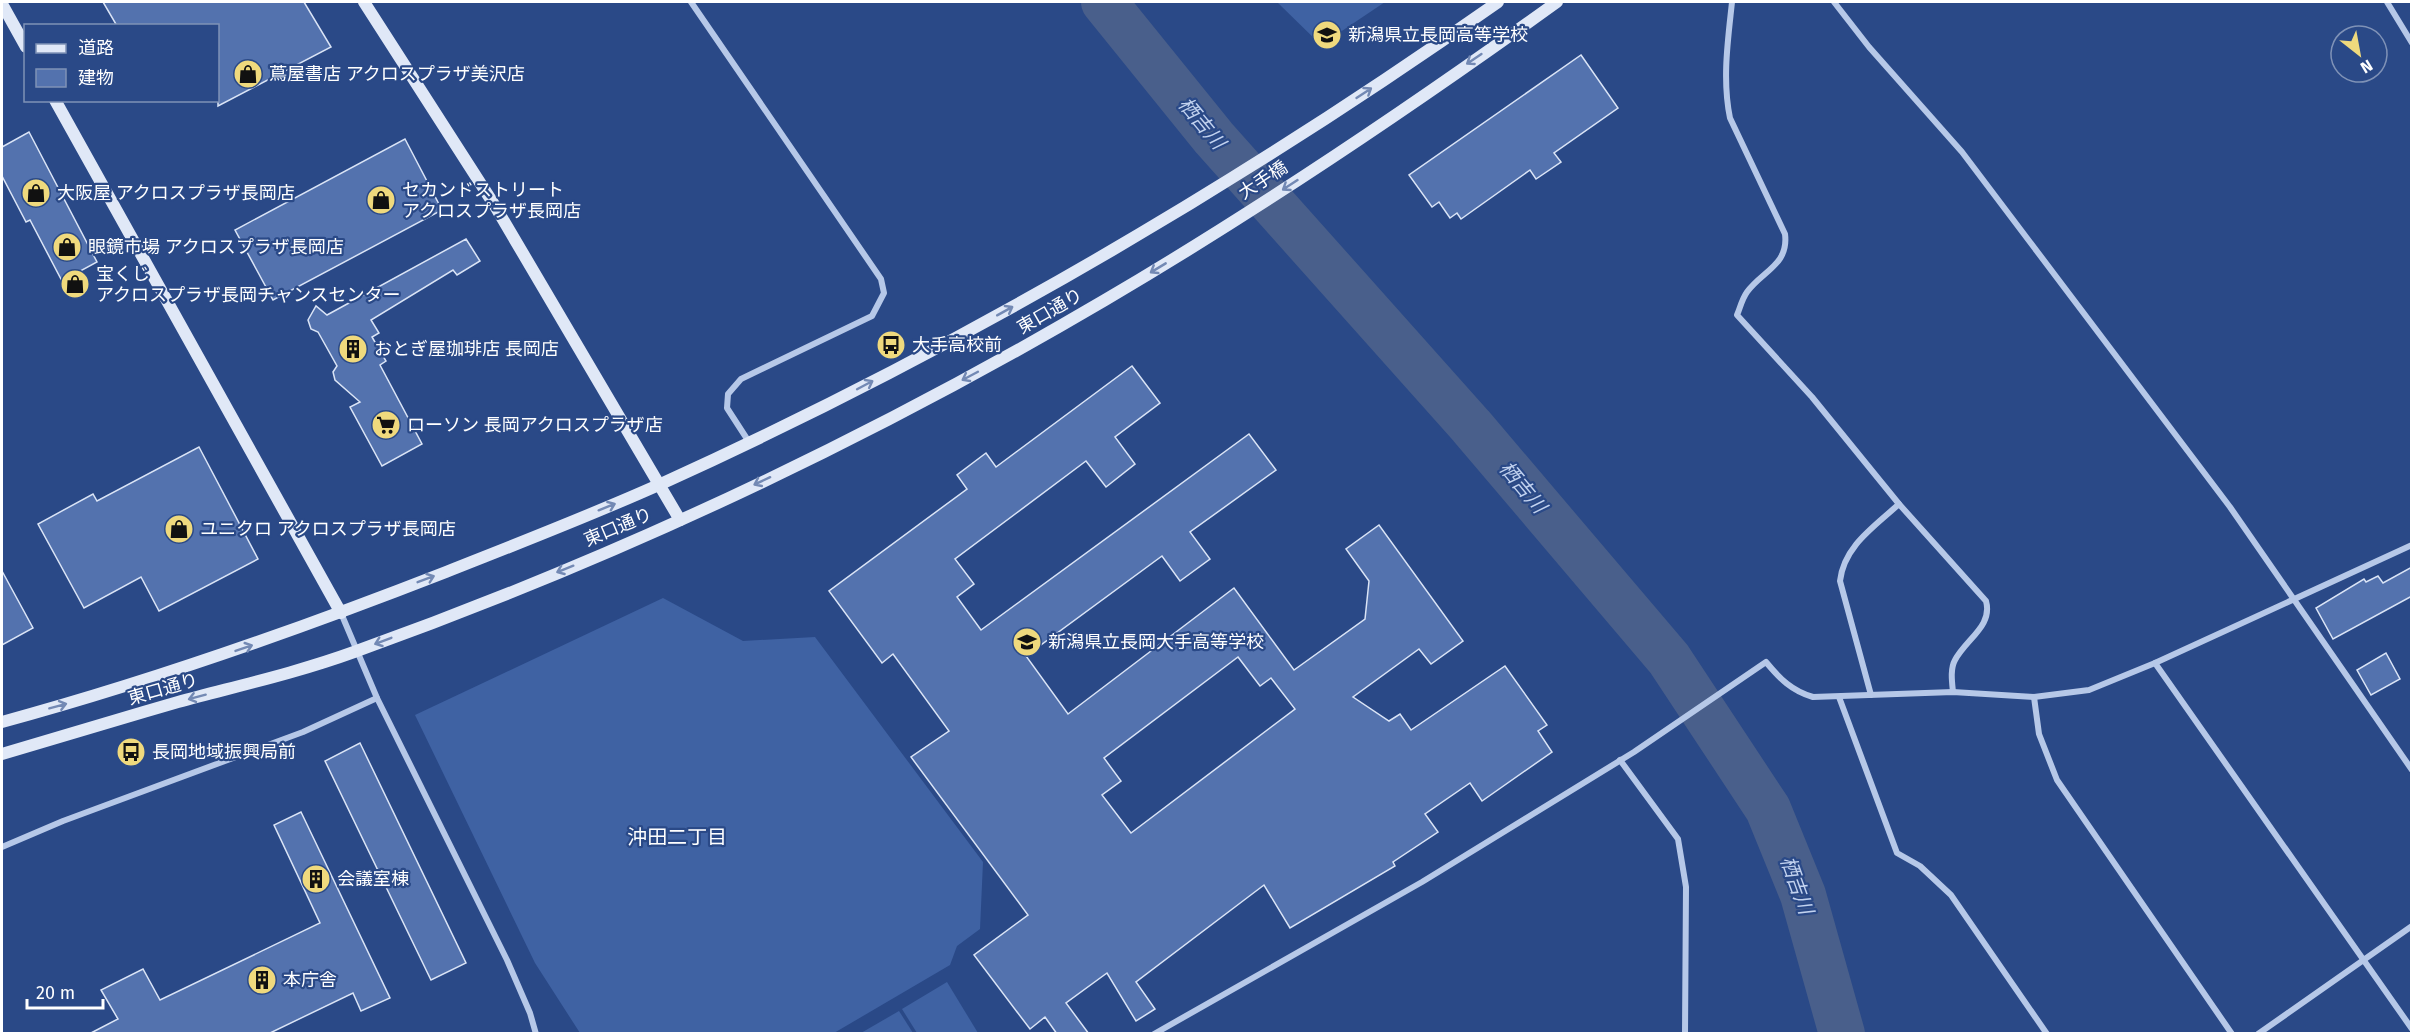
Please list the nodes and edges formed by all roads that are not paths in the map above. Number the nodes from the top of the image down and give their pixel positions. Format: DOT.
graph roads {
  1 [pos="364,2"];
  2 [pos="690,2"];
  3 [pos="1498,2"];
  4 [pos="1557,2"];
  5 [pos="1732,2"];
  6 [pos="1834,2"];
  7 [pos="2387,2"];
  8 [pos="2,4"];
  9 [pos="2412,42"];
  10 [pos="24,43"];
  11 [pos="56,102"];
  12 [pos="1184,208"];
  13 [pos="1208,238"];
  14 [pos="749,443"];
  15 [pos="659,485"];
  16 [pos="1899,504"];
  17 [pos="680,520"];
  18 [pos="2412,545"];
  19 [pos="2295,599"];
  20 [pos="341,613"];
  21 [pos="358,651"];
  22 [pos="2155,663"];
  23 [pos="1953,692"];
  24 [pos="1871,695"];
  25 [pos="1839,697"];
  26 [pos="2034,697"];
  27 [pos="378,698"];
  28 [pos="2,722"];
  29 [pos="2,754"];
  30 [pos="1620,760"];
  31 [pos="2412,770"];
  32 [pos="2,847"];
  33 [pos="2412,926"];
  34 [pos="2364,959"];
  35 [pos="2412,1029"];
  36 [pos="536,1034"];
  37 [pos="1154,1034"];
  38 [pos="1685,1034"];
  39 [pos="2047,1034"];
  40 [pos="2232,1034"];
  41 [pos="2258,1034"];
  1 -- 15 [label="street"];
  2 -- 14 [label="street"];
  12 -- 3 [label="street, 大手橋, one-way"];
  4 -- 13 [label="street, 大手橋, one-way"];
  5 -- 16 [label="street"];
  6 -- 19 [label="street"];
  7 -- 9 [label="street"];
  8 -- 10 [label="street"];
  11 -- 20 [label="street"];
  14 -- 12 [label="street, 東口通り, one-way"];
  13 -- 17 [label="street, 東口通り, one-way"];
  14 -- 15 [label="street, 東口通り"];
  15 -- 17 [label="street"];
  20 -- 15 [label="street, 東口通り, one-way"];
  16 -- 23 [label="street"];
  16 -- 24 [label="street"];
  17 -- 21 [label="street, 東口通り, one-way"];
  18 -- 19 [label="street"];
  19 -- 22 [label="street"];
  19 -- 31 [label="street"];
  20 -- 21 [label="street"];
  28 -- 20 [label="street, 東口通り, one-way"];
  21 -- 27 [label="street"];
  21 -- 29 [label="street, 東口通り, one-way"];
  22 -- 26 [label="street"];
  22 -- 34 [label="street"];
  23 -- 24 [label="street"];
  23 -- 26 [label="street"];
  24 -- 25 [label="street"];
  25 -- 30 [label="street"];
  25 -- 39 [label="street"];
  26 -- 40 [label="street"];
  27 -- 32 [label="street"];
  27 -- 36 [label="street"];
  30 -- 37 [label="street"];
  30 -- 38 [label="street"];
  33 -- 34 [label="street"];
  34 -- 35 [label="street"];
  34 -- 41 [label="street"];
}
